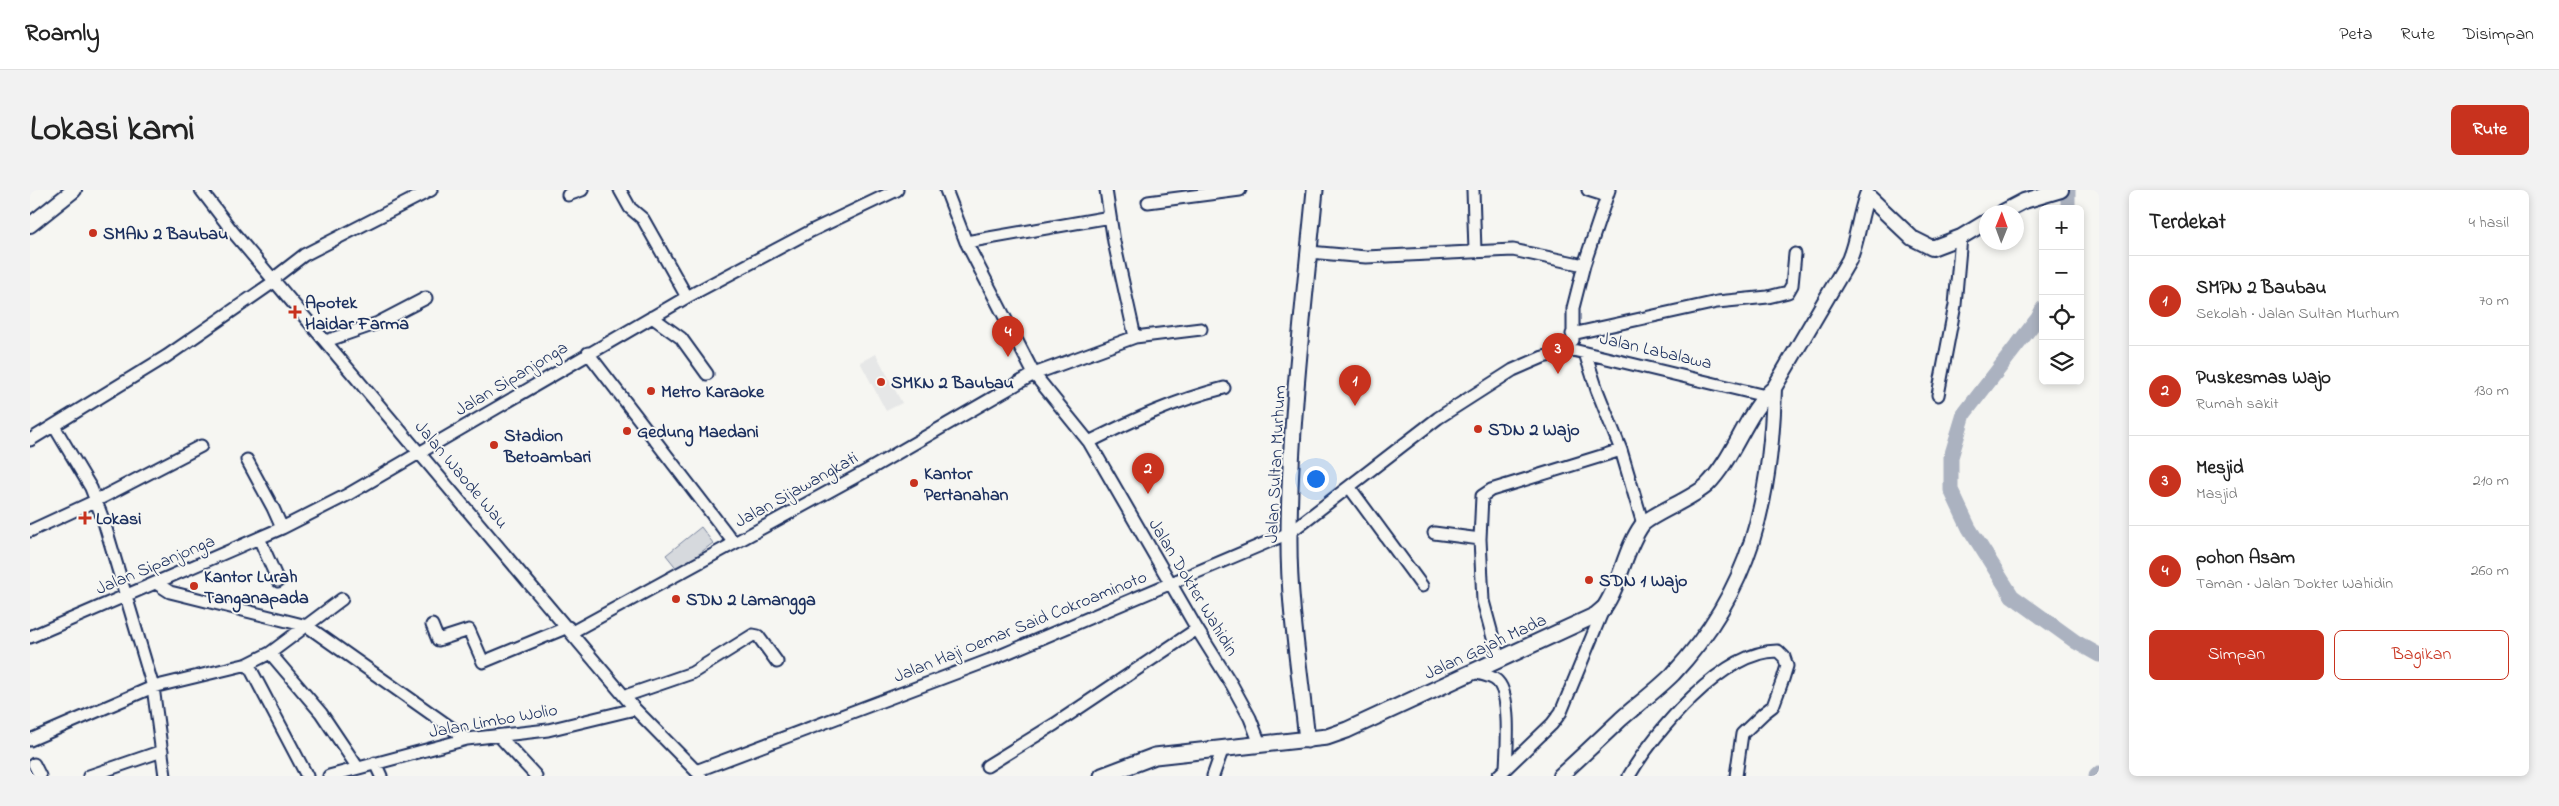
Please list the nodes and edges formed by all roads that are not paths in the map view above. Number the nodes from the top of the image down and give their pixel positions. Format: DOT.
graph roads {
  1 [pos="63,190"];
  2 [pos="74,190"];
  3 [pos="201,190"];
  4 [pos="431,190"];
  5 [pos="582,190"];
  6 [pos="620,190"];
  7 [pos="897,190"];
  8 [pos="946,190"];
  9 [pos="1106,190"];
  10 [pos="1240,190"];
  11 [pos="1316,190"];
  12 [pos="1473,190"];
  13 [pos="1588,190"];
  14 [pos="2060,190"];
  15 [pos="1608,193"];
  16 [pos="1867,193"];
  17 [pos="2038,193"];
  18 [pos="568,195"];
  19 [pos="1148,202"];
  20 [pos="2017,205"];
  21 [pos="1110,217"];
  22 [pos="32,219"];
  23 [pos="1979,226"];
  24 [pos="1961,237"];
  25 [pos="966,242"];
  26 [pos="1475,251"];
  27 [pos="1309,252"];
  28 [pos="1795,254"];
  29 [pos="1584,265"];
  30 [pos="274,280"];
  31 [pos="687,297"];
  32 [pos="426,298"];
  33 [pos="652,317"];
  34 [pos="1201,330"];
  35 [pos="1572,334"];
  36 [pos="1134,337"];
  37 [pos="326,341"];
  38 [pos="1573,350"];
  39 [pos="588,353"];
  40 [pos="1585,353"];
  41 [pos="707,374"];
  42 [pos="1034,374"];
  43 [pos="1224,388"];
  44 [pos="1771,393"];
  45 [pos="1938,395"];
  46 [pos="54,426"];
  47 [pos="30,440"];
  48 [pos="1089,442"];
  49 [pos="201,446"];
  50 [pos="1621,450"];
  51 [pos="420,452"];
  52 [pos="247,460"];
  53 [pos="1350,488"];
  54 [pos="96,500"];
  55 [pos="1643,524"];
  56 [pos="282,528"];
  57 [pos="30,530"];
  58 [pos="1289,533"];
  59 [pos="1434,533"];
  60 [pos="259,538"];
  61 [pos="1480,539"];
  62 [pos="734,544"];
  63 [pos="278,581"];
  64 [pos="156,583"];
  65 [pos="1171,584"];
  66 [pos="1422,586"];
  67 [pos="127,596"];
  68 [pos="342,599"];
  69 [pos="1603,609"];
  70 [pos="432,625"];
  71 [pos="307,626"];
  72 [pos="570,629"];
  73 [pos="1197,629"];
  74 [pos="30,637"];
  75 [pos="270,653"];
  76 [pos="1499,660"];
  77 [pos="777,662"];
  78 [pos="248,664"];
  79 [pos="1472,672"];
  80 [pos="152,687"];
  81 [pos="625,696"];
  82 [pos="634,709"];
  83 [pos="500,737"];
  84 [pos="467,739"];
  85 [pos="30,740"];
  86 [pos="1307,740"];
  87 [pos="1260,744"];
  88 [pos="1223,748"];
  89 [pos="162,751"];
  90 [pos="375,763"];
  91 [pos="34,764"];
  92 [pos="987,766"];
  93 [pos="1506,767"];
  94 [pos="358,768"];
  95 [pos="699,773"];
  96 [pos="40,776"];
  97 [pos="89,776"];
  98 [pos="165,776"];
  99 [pos="307,776"];
  100 [pos="330,776"];
  101 [pos="381,776"];
  102 [pos="536,776"];
  103 [pos="1102,776"];
  104 [pos="1213,776"];
  105 [pos="1498,776"];
  106 [pos="1560,776"];
  107 [pos="1629,776"];
  108 [pos="1736,776"];
  1 -- 22 [label="main road"];
  2 -- 22 [label="main road"];
  3 -- 30 [label="street, Jalan Waode Wau"];
  4 -- 30 [label="street"];
  5 -- 18 [label="street"];
  6 -- 31 [label="street"];
  7 -- 31 [label="street, Jalan Sipanjonga"];
  8 -- 25 [label="street, Jalan Dokter Wahidin"];
  9 -- 21 [label="street"];
  10 -- 19 [label="street"];
  11 -- 27 [label="highway, Jalan Sultan Murhum"];
  12 -- 26 [label="street"];
  13 -- 15 [label="street"];
  14 -- 17 [label="main road"];
  15 -- 29 [label="street, Jalan Labalawa"];
  16 -- 24 [label="main road"];
  16 -- 44 [label="main road"];
  17 -- 20 [label="main road"];
  21 -- 25 [label="street"];
  21 -- 36 [label="street"];
  23 -- 24 [label="main road"];
  24 -- 45 [label="street"];
  25 -- 42 [label="street, Jalan Dokter Wahidin"];
  26 -- 27 [label="street"];
  26 -- 29 [label="street"];
  27 -- 58 [label="highway, Jalan Sultan Murhum"];
  28 -- 35 [label="street"];
  29 -- 35 [label="street, Jalan Labalawa"];
  30 -- 37 [label="street, Jalan Waode Wau"];
  30 -- 46 [label="street"];
  31 -- 33 [label="street, Jalan Sipanjonga"];
  32 -- 37 [label="street"];
  33 -- 39 [label="street, Jalan Sipanjonga"];
  33 -- 41 [label="street"];
  34 -- 36 [label="street, Jalan Sijawangkati"];
  35 -- 38 [label="street, Jalan Labalawa"];
  36 -- 42 [label="street, Jalan Sijawangkati"];
  37 -- 51 [label="street, Jalan Waode Wau"];
  38 -- 40 [label="street, Jalan Labalawa"];
  38 -- 53 [label="street, Jalan Haji Oemar Said Cokroaminoto"];
  39 -- 51 [label="street, Jalan Sipanjonga"];
  39 -- 62 [label="street"];
  40 -- 44 [label="street, Jalan Labalawa"];
  40 -- 50 [label="street"];
  42 -- 48 [label="street, Jalan Dokter Wahidin"];
  42 -- 62 [label="street, Jalan Sijawangkati"];
  43 -- 48 [label="street"];
  44 -- 55 [label="main road"];
  44 -- 106 [label="main road"];
  46 -- 47 [label="street"];
  46 -- 54 [label="street"];
  48 -- 65 [label="street, Jalan Dokter Wahidin"];
  49 -- 54 [label="street"];
  50 -- 55 [label="street"];
  50 -- 61 [label="street"];
  51 -- 56 [label="street, Jalan Sipanjonga"];
  51 -- 72 [label="street, Jalan Waode Wau"];
  52 -- 56 [label="street"];
  53 -- 58 [label="street, Jalan Haji Oemar Said Cokroaminoto"];
  53 -- 66 [label="street"];
  54 -- 57 [label="street"];
  54 -- 67 [label="street"];
  55 -- 69 [label="main road"];
  56 -- 60 [label="street, Jalan Sipanjonga"];
  58 -- 65 [label="street, Jalan Haji Oemar Said Cokroaminoto"];
  58 -- 86 [label="highway, Jalan Sultan Murhum"];
  59 -- 61 [label="street"];
  60 -- 63 [label="street"];
  60 -- 64 [label="street, Jalan Sipanjonga"];
  61 -- 76 [label="street"];
  62 -- 72 [label="street, Jalan Sijawangkati"];
  64 -- 67 [label="street, Jalan Sipanjonga"];
  64 -- 71 [label="street"];
  65 -- 73 [label="street, Jalan Dokter Wahidin"];
  65 -- 95 [label="street, Jalan Haji Oemar Said Cokroaminoto"];
  67 -- 74 [label="street, Jalan Sipanjonga"];
  67 -- 80 [label="street"];
  68 -- 71 [label="street"];
  69 -- 76 [label="highway, Jalan Gajah Mada"];
  69 -- 93 [label="street"];
  70 -- 72 [label="street, Jalan Sijawangkati"];
  71 -- 75 [label="street"];
  71 -- 84 [label="street"];
  72 -- 81 [label="street, Jalan Waode Wau"];
  73 -- 87 [label="street, Jalan Dokter Wahidin"];
  73 -- 92 [label="street"];
  75 -- 78 [label="street"];
  75 -- 94 [label="street"];
  76 -- 79 [label="highway, Jalan Gajah Mada"];
  77 -- 81 [label="street"];
  78 -- 80 [label="street"];
  78 -- 99 [label="street"];
  79 -- 86 [label="highway, Jalan Gajah Mada"];
  79 -- 93 [label="street"];
  80 -- 85 [label="street"];
  80 -- 89 [label="street"];
  81 -- 82 [label="street, Jalan Waode Wau"];
  82 -- 83 [label="street, Jalan Limbo Wolio"];
  82 -- 95 [label="street, Jalan Waode Wau"];
  83 -- 84 [label="street, Jalan Limbo Wolio"];
  83 -- 102 [label="street"];
  84 -- 90 [label="street, Jalan Limbo Wolio"];
  86 -- 87 [label="highway, Jalan Gajah Mada"];
  87 -- 88 [label="highway, Jalan Gajah Mada"];
  88 -- 103 [label="highway, Jalan Gajah Mada"];
  88 -- 104 [label="street"];
  89 -- 97 [label="street"];
  89 -- 98 [label="street"];
  90 -- 94 [label="street, Jalan Limbo Wolio"];
  90 -- 101 [label="street"];
  91 -- 96 [label="street"];
  93 -- 105 [label="street"];
  94 -- 100 [label="street, Jalan Limbo Wolio"];
  107 -- 108 [label="street"];
}
